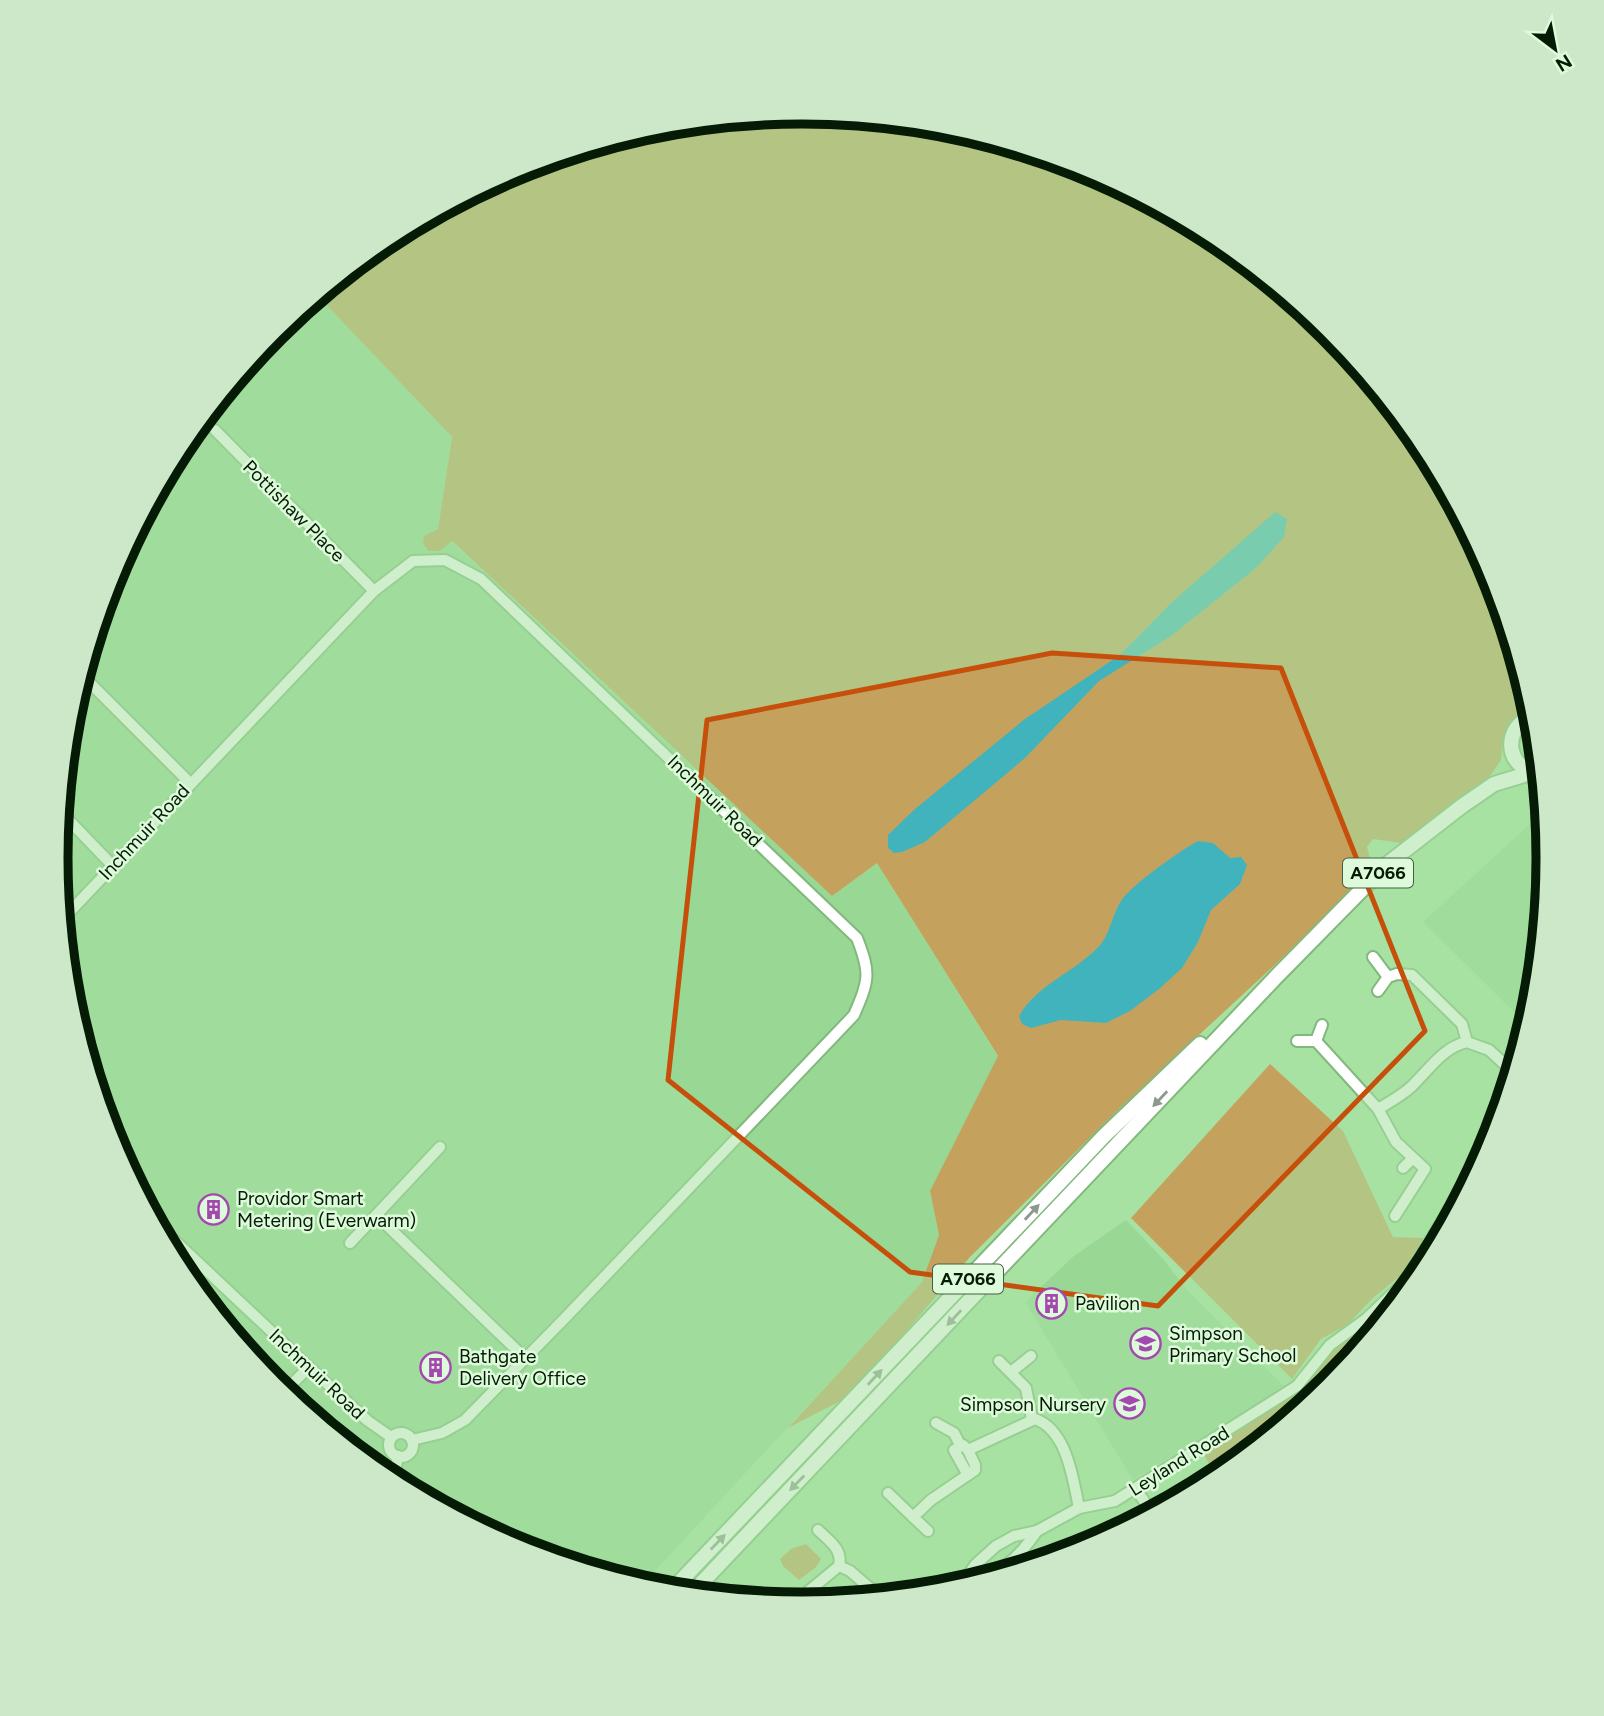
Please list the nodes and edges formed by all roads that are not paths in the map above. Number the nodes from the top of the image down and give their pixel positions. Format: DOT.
graph roads {
  1 [pos="215,430"];
  2 [pos="374,591"];
  3 [pos="90,683"];
  4 [pos="1523,721"];
  5 [pos="1513,756"];
  6 [pos="1530,770"];
  7 [pos="1530,774"];
  8 [pos="190,783"];
  9 [pos="1494,784"];
  10 [pos="70,821"];
  11 [pos="112,865"];
  12 [pos="70,911"];
  13 [pos="1373,957"];
  14 [pos="1388,977"];
  15 [pos="1275,978"];
  16 [pos="1378,991"];
  17 [pos="1322,1025"];
  18 [pos="1297,1041"];
  19 [pos="1316,1041"];
  20 [pos="1468,1042"];
  21 [pos="1506,1065"];
  22 [pos="1378,1109"];
  23 [pos="440,1147"];
  24 [pos="1413,1158"];
  25 [pos="1403,1168"];
  26 [pos="376,1215"];
  27 [pos="1395,1216"];
  28 [pos="350,1243"];
  29 [pos="179,1244"];
  30 [pos="1391,1295"];
  31 [pos="1031,1356"];
  32 [pos="525,1358"];
  33 [pos="999,1361"];
  34 [pos="309,1367"];
  35 [pos="1011,1372"];
  36 [pos="291,1385"];
  37 [pos="1032,1419"];
  38 [pos="936,1423"];
  39 [pos="391,1437"];
  40 [pos="412,1440"];
  41 [pos="964,1448"];
  42 [pos="398,1457"];
  43 [pos="396,1469"];
  44 [pos="1136,1489"];
  45 [pos="888,1493"];
  46 [pos="1147,1505"];
  47 [pos="1079,1508"];
  48 [pos="913,1517"];
  49 [pos="818,1530"];
  50 [pos="928,1531"];
  51 [pos="1037,1531"];
  52 [pos="1013,1561"];
  53 [pos="839,1566"];
  54 [pos="971,1572"];
  55 [pos="680,1581"];
  56 [pos="700,1584"];
  57 [pos="869,1588"];
  58 [pos="808,1592"];
  1 -- 2 [label="street, Pottishaw Place"];
  2 -- 8 [label="street, Inchmuir Road"];
  2 -- 32 [label="street, Inchmuir Road"];
  3 -- 8 [label="street"];
  4 -- 5 [label="main road, A7066"];
  5 -- 6 [label="main road, A7066"];
  5 -- 9 [label="main road, A7066"];
  7 -- 9 [label="main road, A7066"];
  8 -- 11 [label="street, Inchmuir Road"];
  9 -- 15 [label="main road, A7066"];
  10 -- 11 [label="street"];
  11 -- 12 [label="street, Inchmuir Road"];
  13 -- 14 [label="street"];
  14 -- 16 [label="street"];
  14 -- 20 [label="street"];
  55 -- 15 [label="main road, A7066, one-way"];
  15 -- 56 [label="main road, A7066, one-way"];
  17 -- 19 [label="street"];
  18 -- 19 [label="street"];
  19 -- 22 [label="street"];
  20 -- 21 [label="street"];
  20 -- 22 [label="street"];
  22 -- 24 [label="street"];
  23 -- 26 [label="street"];
  24 -- 25 [label="street"];
  24 -- 27 [label="street"];
  26 -- 28 [label="street"];
  26 -- 32 [label="street"];
  29 -- 34 [label="street, Inchmuir Road"];
  30 -- 44 [label="street, Leyland Road"];
  31 -- 35 [label="street"];
  32 -- 40 [label="street, Inchmuir Road"];
  33 -- 35 [label="street"];
  34 -- 36 [label="street"];
  34 -- 39 [label="street, Inchmuir Road"];
  35 -- 37 [label="street"];
  37 -- 41 [label="street"];
  37 -- 47 [label="street"];
  38 -- 41 [label="street"];
  39 -- 40 [label="street, Inchmuir Road"];
  39 -- 42 [label="street"];
  40 -- 42 [label="street"];
  41 -- 48 [label="street"];
  42 -- 43 [label="street"];
  44 -- 46 [label="street"];
  44 -- 47 [label="street, Leyland Road"];
  45 -- 48 [label="street"];
  47 -- 51 [label="street, Leyland Road"];
  48 -- 50 [label="street"];
  49 -- 53 [label="street"];
  51 -- 52 [label="street, Leyland Road"];
  51 -- 54 [label="street, Leyland Road"];
  53 -- 57 [label="street"];
  53 -- 58 [label="street"];
}
